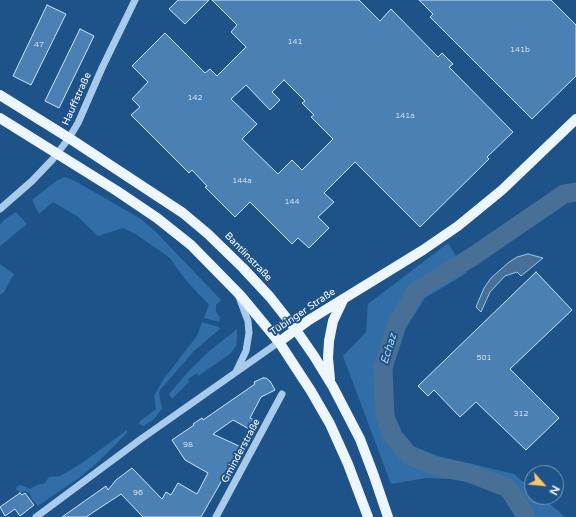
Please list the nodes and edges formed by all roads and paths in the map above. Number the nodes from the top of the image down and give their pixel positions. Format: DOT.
graph roads {
  1 [pos="136,0"];
  2 [pos="0,96"];
  3 [pos="0,118"];
  4 [pos="576,119"];
  5 [pos="69,138"];
  6 [pos="58,154"];
  7 [pos="0,209"];
  8 [pos="236,290"];
  9 [pos="343,300"];
  10 [pos="296,330"];
  11 [pos="279,342"];
  12 [pos="235,374"];
  13 [pos="330,383"];
  14 [pos="282,394"];
  15 [pos="36,517"];
  16 [pos="216,517"];
  17 [pos="368,517"];
  18 [pos="388,517"];
  1 -- 5 [label="street, Hauffstraße"];
  2 -- 5 [label="main road, Bantlinstraße"];
  3 -- 6 [label="main road"];
  4 -- 9 [label="main road, Tübinger Straße"];
  5 -- 6 [label="street, Hauffstraße"];
  5 -- 10 [label="main road, Bantlinstraße"];
  6 -- 7 [label="street, Hauffstraße"];
  6 -- 8 [label="main road"];
  8 -- 11 [label="main road"];
  8 -- 12 [label="street"];
  9 -- 10 [label="main road, Tübinger Straße"];
  9 -- 13 [label="main road"];
  10 -- 11 [label="main road, Tübinger Straße"];
  10 -- 13 [label="main road, Bantlinstraße"];
  11 -- 12 [label="street, Tübinger Straße"];
  11 -- 17 [label="main road"];
  12 -- 15 [label="street, Tübinger Straße"];
  13 -- 18 [label="main road, Bantlinstraße"];
  14 -- 16 [label="street, Gminderstraße"];
}
